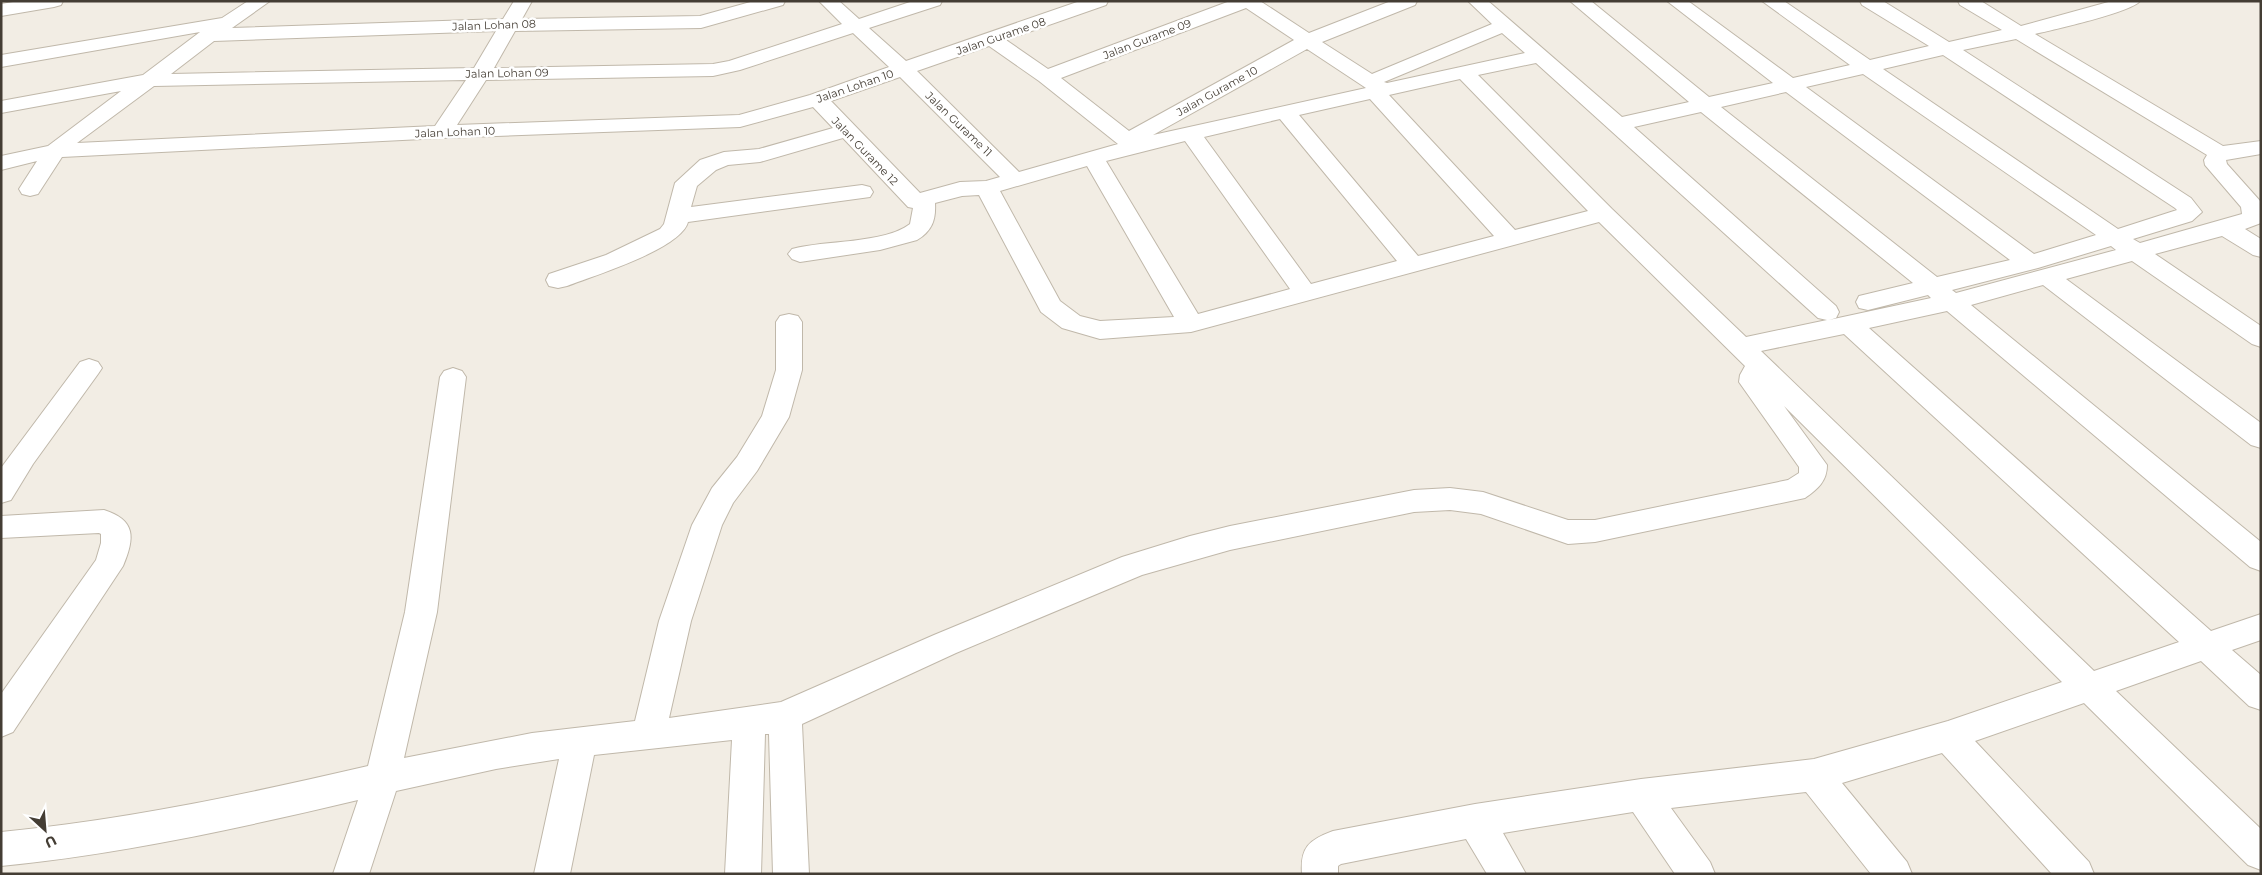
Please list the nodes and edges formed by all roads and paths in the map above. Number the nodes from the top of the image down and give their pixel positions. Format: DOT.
graph roads {
  1 [pos="54,1"];
  2 [pos="261,1"];
  3 [pos="523,1"];
  4 [pos="776,1"];
  5 [pos="828,1"];
  6 [pos="933,1"];
  7 [pos="1099,1"];
  8 [pos="1248,1"];
  9 [pos="1408,1"];
  10 [pos="1477,1"];
  11 [pos="1579,1"];
  12 [pos="1676,1"];
  13 [pos="1772,1"];
  14 [pos="1870,1"];
  15 [pos="1967,1"];
  16 [pos="2066,1"];
  17 [pos="2131,1"];
  18 [pos="1,10"];
  19 [pos="2091,15"];
  20 [pos="226,22"];
  21 [pos="509,24"];
  22 [pos="1505,25"];
  23 [pos="856,26"];
  24 [pos="2021,33"];
  25 [pos="208,35"];
  26 [pos="992,39"];
  27 [pos="1307,41"];
  28 [pos="1946,48"];
  29 [pos="1541,56"];
  30 [pos="1,60"];
  31 [pos="1868,67"];
  32 [pos="903,69"];
  33 [pos="1464,72"];
  34 [pos="481,73"];
  35 [pos="1046,77"];
  36 [pos="150,80"];
  37 [pos="1790,85"];
  38 [pos="1377,87"];
  39 [pos="816,100"];
  40 [pos="1705,105"];
  41 [pos="1,107"];
  42 [pos="1285,112"];
  43 [pos="1618,124"];
  44 [pos="845,131"];
  45 [pos="442,132"];
  46 [pos="1190,133"];
  47 [pos="1131,144"];
  48 [pos="2261,147"];
  49 [pos="55,151"];
  50 [pos="2219,153"];
  51 [pos="1093,157"];
  52 [pos="1,163"];
  53 [pos="1015,180"];
  54 [pos="987,188"];
  55 [pos="30,189"];
  56 [pos="862,192"];
  57 [pos="919,201"];
  58 [pos="1604,214"];
  59 [pos="678,216"];
  60 [pos="2224,227"];
  61 [pos="2114,238"];
  62 [pos="1511,240"];
  63 [pos="2261,250"];
  64 [pos="2136,253"];
  65 [pos="800,254"];
  66 [pos="1413,266"];
  67 [pos="2039,270"];
  68 [pos="558,280"];
  69 [pos="1931,286"];
  70 [pos="1306,294"];
  71 [pos="1952,302"];
  72 [pos="1838,318"];
  73 [pos="789,322"];
  74 [pos="1191,324"];
  75 [pos="2261,338"];
  76 [pos="1743,348"];
  77 [pos="89,368"];
  78 [pos="453,377"];
  79 [pos="2261,438"];
  80 [pos="1,492"];
  81 [pos="1,527"];
  82 [pos="2261,559"];
  83 [pos="2261,627"];
  84 [pos="2205,647"];
  85 [pos="2088,688"];
  86 [pos="2261,696"];
  87 [pos="785,716"];
  88 [pos="1,722"];
  89 [pos="749,724"];
  90 [pos="648,736"];
  91 [pos="1948,736"];
  92 [pos="580,741"];
  93 [pos="1814,775"];
  94 [pos="383,777"];
  95 [pos="1641,795"];
  96 [pos="1475,821"];
  97 [pos="1,849"];
  98 [pos="2261,853"];
  99 [pos="351,874"];
  100 [pos="552,874"];
  101 [pos="744,874"];
  102 [pos="791,874"];
  103 [pos="1320,874"];
  104 [pos="1508,874"];
  105 [pos="1697,874"];
  106 [pos="1894,874"];
  107 [pos="2076,874"];
  1 -- 18 [label="street"];
  2 -- 20 [label="street"];
  3 -- 21 [label="street"];
  4 -- 21 [label="street, Jalan Lohan 08"];
  5 -- 23 [label="street, Jalan Gurame 11"];
  6 -- 23 [label="street, Jalan Lohan 09"];
  7 -- 26 [label="street, Jalan Gurame 08"];
  8 -- 27 [label="street"];
  8 -- 35 [label="street, Jalan Gurame 09"];
  9 -- 27 [label="street, Jalan Gurame 10"];
  10 -- 22 [label="street"];
  11 -- 40 [label="street"];
  12 -- 37 [label="street"];
  13 -- 31 [label="street"];
  14 -- 28 [label="street"];
  15 -- 24 [label="street"];
  16 -- 19 [label="street"];
  17 -- 19 [label="street"];
  19 -- 24 [label="street"];
  20 -- 25 [label="street"];
  20 -- 30 [label="street"];
  21 -- 25 [label="street, Jalan Lohan 08"];
  21 -- 34 [label="street"];
  22 -- 29 [label="street"];
  22 -- 38 [label="street"];
  23 -- 32 [label="street, Jalan Gurame 11"];
  23 -- 34 [label="street, Jalan Lohan 09"];
  24 -- 28 [label="street"];
  24 -- 50 [label="street"];
  25 -- 36 [label="street"];
  26 -- 32 [label="street, Jalan Gurame 08"];
  26 -- 35 [label="street"];
  27 -- 38 [label="street"];
  27 -- 47 [label="street, Jalan Gurame 10"];
  28 -- 31 [label="street"];
  28 -- 61 [label="street"];
  29 -- 33 [label="street"];
  29 -- 43 [label="street"];
  31 -- 37 [label="street"];
  31 -- 61 [label="street"];
  32 -- 39 [label="street, Jalan Lohan 10"];
  32 -- 53 [label="street, Jalan Gurame 11"];
  33 -- 38 [label="street"];
  33 -- 58 [label="street"];
  34 -- 36 [label="street, Jalan Lohan 09"];
  34 -- 45 [label="street"];
  35 -- 47 [label="street"];
  36 -- 41 [label="street, Jalan Lohan 09"];
  36 -- 49 [label="street"];
  37 -- 40 [label="street"];
  37 -- 67 [label="street"];
  38 -- 42 [label="street"];
  38 -- 62 [label="street"];
  39 -- 44 [label="street, Jalan Gurame 12"];
  39 -- 45 [label="street, Jalan Lohan 10"];
  40 -- 43 [label="street"];
  40 -- 69 [label="street"];
  42 -- 46 [label="street"];
  42 -- 66 [label="street"];
  43 -- 72 [label="street"];
  44 -- 57 [label="street, Jalan Gurame 12"];
  44 -- 59 [label="street"];
  45 -- 49 [label="street, Jalan Lohan 10"];
  46 -- 47 [label="street"];
  46 -- 70 [label="street"];
  47 -- 51 [label="street"];
  48 -- 50 [label="street"];
  49 -- 52 [label="street, Jalan Lohan 10"];
  49 -- 55 [label="street"];
  50 -- 60 [label="street"];
  51 -- 53 [label="street"];
  51 -- 74 [label="street"];
  53 -- 54 [label="street"];
  54 -- 57 [label="street"];
  54 -- 74 [label="street"];
  56 -- 59 [label="street"];
  57 -- 65 [label="street"];
  58 -- 62 [label="street"];
  58 -- 76 [label="street"];
  59 -- 68 [label="street"];
  60 -- 63 [label="street"];
  60 -- 64 [label="street"];
  61 -- 64 [label="street"];
  61 -- 67 [label="street"];
  62 -- 66 [label="street"];
  64 -- 67 [label="street"];
  64 -- 75 [label="street"];
  66 -- 70 [label="street"];
  67 -- 69 [label="street"];
  67 -- 71 [label="street"];
  67 -- 79 [label="street"];
  69 -- 71 [label="street"];
  69 -- 72 [label="street"];
  70 -- 74 [label="street"];
  71 -- 72 [label="street"];
  71 -- 82 [label="street"];
  72 -- 76 [label="street"];
  72 -- 84 [label="street"];
  73 -- 90 [label="street"];
  76 -- 85 [label="street"];
  76 -- 87 [label="street"];
  77 -- 80 [label="street"];
  78 -- 94 [label="street"];
  81 -- 88 [label="street"];
  83 -- 84 [label="street"];
  84 -- 85 [label="street"];
  84 -- 86 [label="street"];
  85 -- 91 [label="street"];
  85 -- 98 [label="street"];
  87 -- 89 [label="street"];
  87 -- 102 [label="street"];
  89 -- 90 [label="street"];
  89 -- 101 [label="street"];
  90 -- 92 [label="street"];
  91 -- 93 [label="street"];
  91 -- 107 [label="street"];
  92 -- 94 [label="street"];
  92 -- 100 [label="street"];
  93 -- 95 [label="street"];
  93 -- 106 [label="street"];
  94 -- 97 [label="street"];
  94 -- 99 [label="street"];
  95 -- 96 [label="street"];
  95 -- 105 [label="street"];
  96 -- 103 [label="street"];
  96 -- 104 [label="street"];
}
